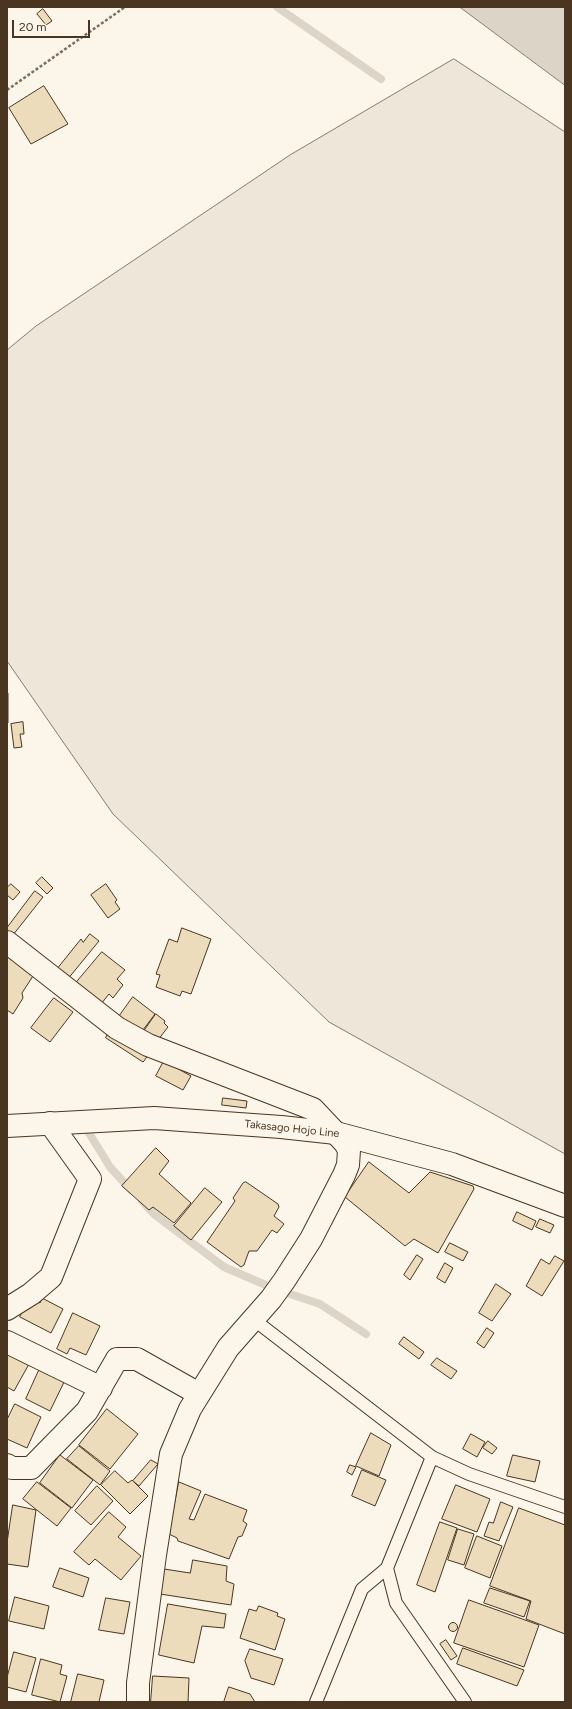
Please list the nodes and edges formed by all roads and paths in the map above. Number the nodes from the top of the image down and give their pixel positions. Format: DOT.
graph roads {
  1 [pos="125,7"];
  2 [pos="7,90"];
  3 [pos="7,942"];
  4 [pos="50,1122"];
  5 [pos="7,1126"];
  6 [pos="336,1133"];
  7 [pos="565,1206"];
  8 [pos="7,1309"];
  9 [pos="253,1319"];
  10 [pos="7,1342"];
  11 [pos="101,1388"];
  12 [pos="199,1394"];
  13 [pos="432,1456"];
  14 [pos="7,1465"];
  15 [pos="565,1507"];
  16 [pos="387,1568"];
  17 [pos="138,1692"];
  18 [pos="123,1702"];
  19 [pos="316,1702"];
  20 [pos="465,1702"];
  1 -- 2 [label="path"];
  3 -- 6 [label="street"];
  4 -- 5 [label="street, Takasago Hojo Line"];
  4 -- 6 [label="street, Takasago Hojo Line"];
  4 -- 8 [label="street"];
  6 -- 7 [label="street, Takasago Hojo Line"];
  6 -- 9 [label="street"];
  9 -- 12 [label="street"];
  9 -- 13 [label="lane"];
  10 -- 11 [label="street"];
  11 -- 12 [label="street"];
  11 -- 14 [label="street"];
  12 -- 17 [label="street"];
  13 -- 15 [label="lane"];
  13 -- 16 [label="lane"];
  16 -- 19 [label="lane"];
  16 -- 20 [label="lane"];
  17 -- 18 [label="street"];
}
